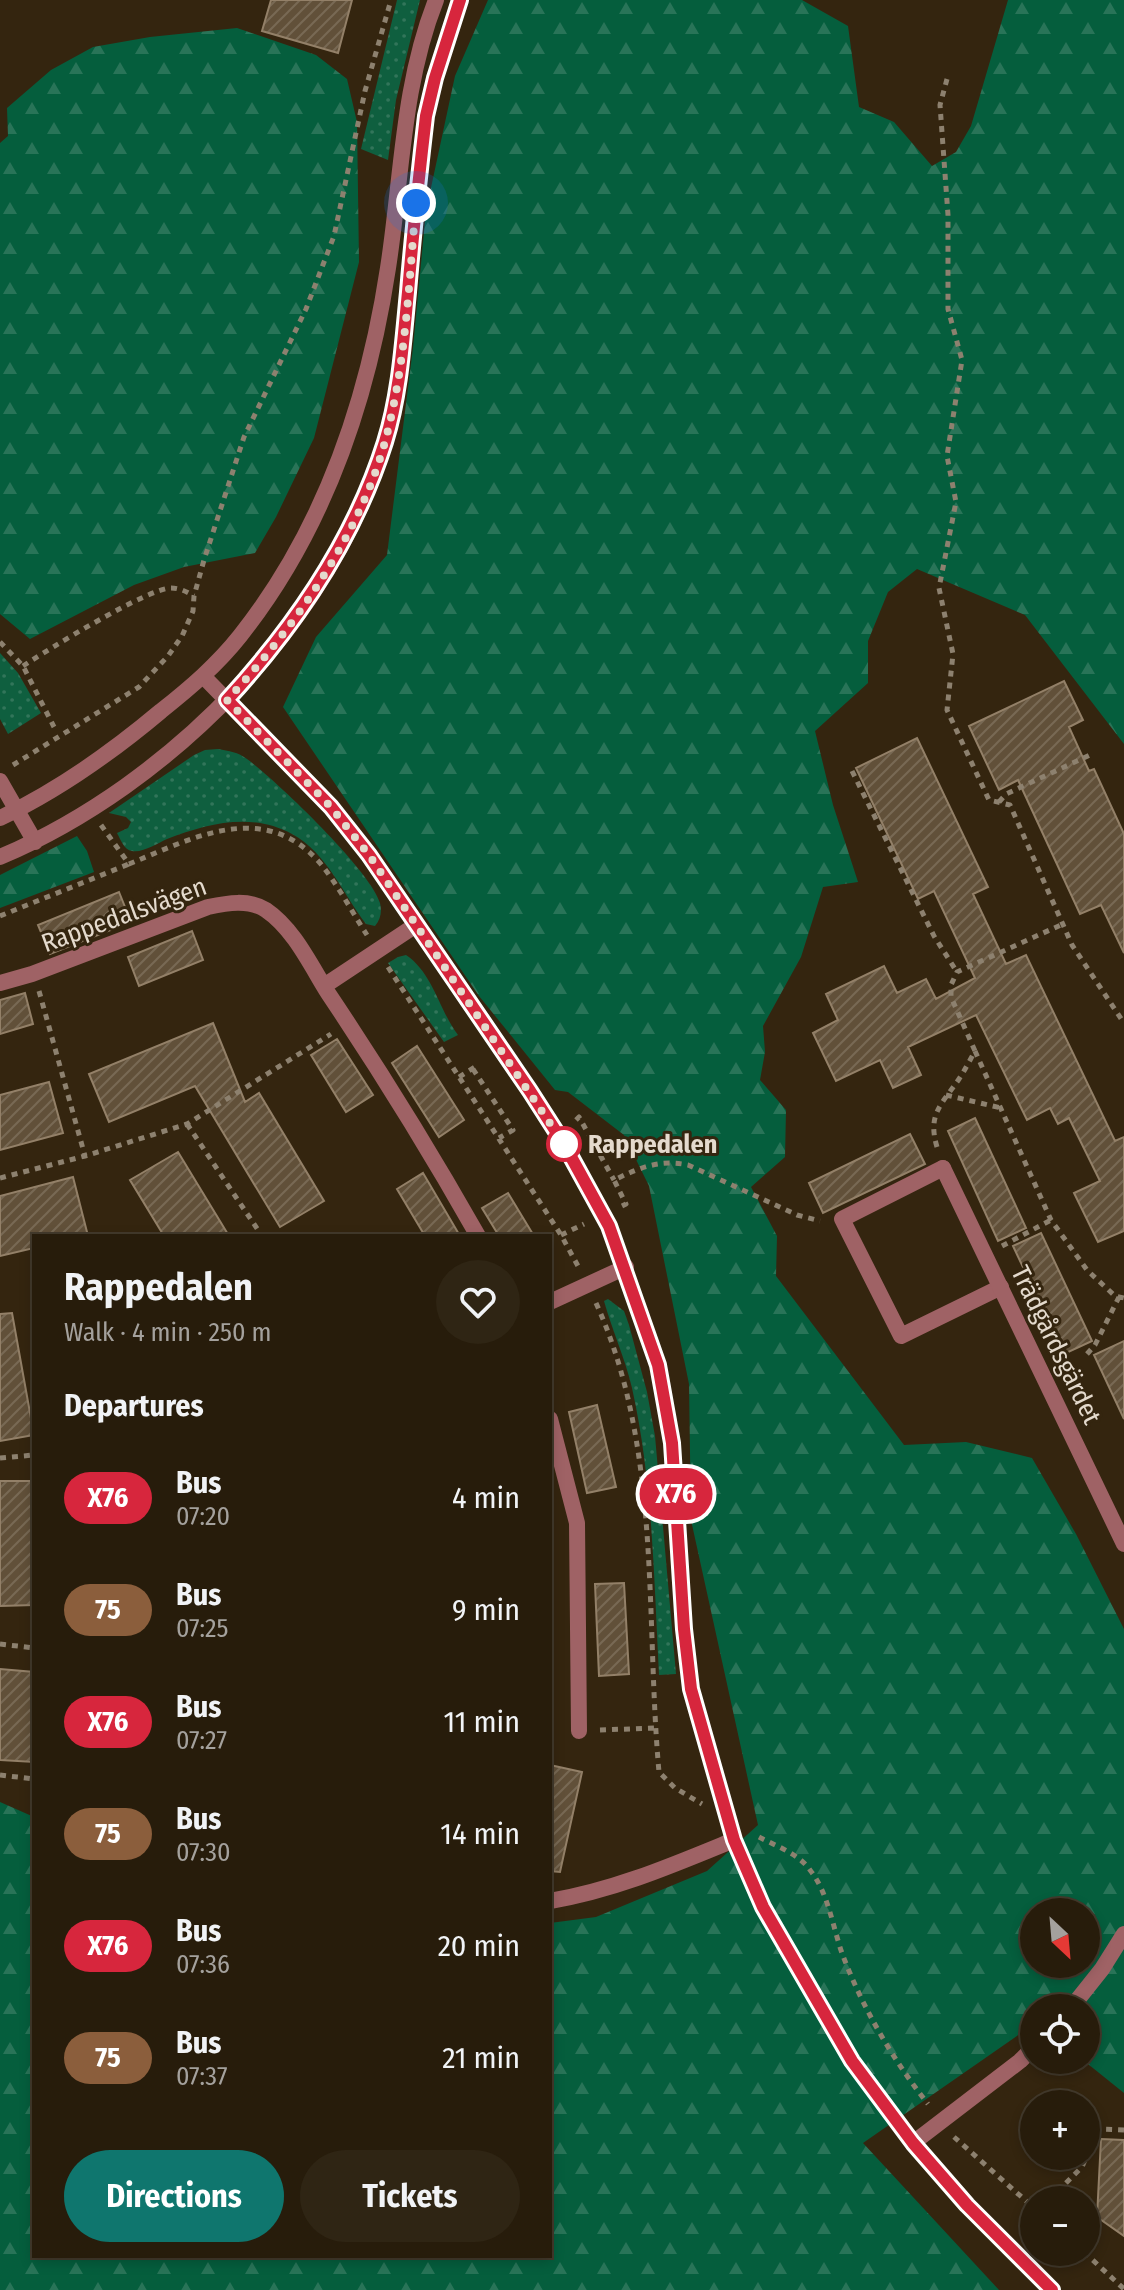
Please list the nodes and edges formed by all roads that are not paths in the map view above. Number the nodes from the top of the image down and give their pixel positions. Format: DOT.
graph roads {
  1 [pos="436,0"];
  2 [pos="460,0"];
  3 [pos="204,677"];
  4 [pos="227,700"];
  5 [pos="0,781"];
  6 [pos="16,810"];
  7 [pos="0,818"];
  8 [pos="35,842"];
  9 [pos="0,857"];
  10 [pos="416,925"];
  11 [pos="0,983"];
  12 [pos="324,986"];
  13 [pos="477,1234"];
  14 [pos="626,1267"];
  15 [pos="1001,1287"];
  16 [pos="552,1301"];
  17 [pos="552,1427"];
  18 [pos="1124,1544"];
  19 [pos="579,1731"];
  20 [pos="734,1840"];
  21 [pos="552,1901"];
  22 [pos="1124,1934"];
  23 [pos="1082,1994"];
  24 [pos="1020,2061"];
  25 [pos="913,2143"];
  26 [pos="1052,2290"];
  1 -- 3 [label="street"];
  2 -- 4 [label="street"];
  3 -- 4 [label="street"];
  3 -- 6 [label="street"];
  4 -- 8 [label="street"];
  4 -- 10 [label="street"];
  5 -- 6 [label="street"];
  6 -- 7 [label="street"];
  6 -- 8 [label="street"];
  8 -- 9 [label="street"];
  10 -- 12 [label="street"];
  10 -- 14 [label="street"];
  11 -- 12 [label="street, Rappedalsvägen"];
  12 -- 13 [label="street, Rappedalsvägen"];
  14 -- 16 [label="street"];
  14 -- 20 [label="street"];
  15 -- 15 [label="street, Trädgårdsgärdet"];
  15 -- 18 [label="street, Trädgårdsgärdet"];
  17 -- 19 [label="street"];
  20 -- 21 [label="street"];
  20 -- 25 [label="street"];
  22 -- 23 [label="street"];
  24 -- 25 [label="street"];
  25 -- 26 [label="street"];
}
